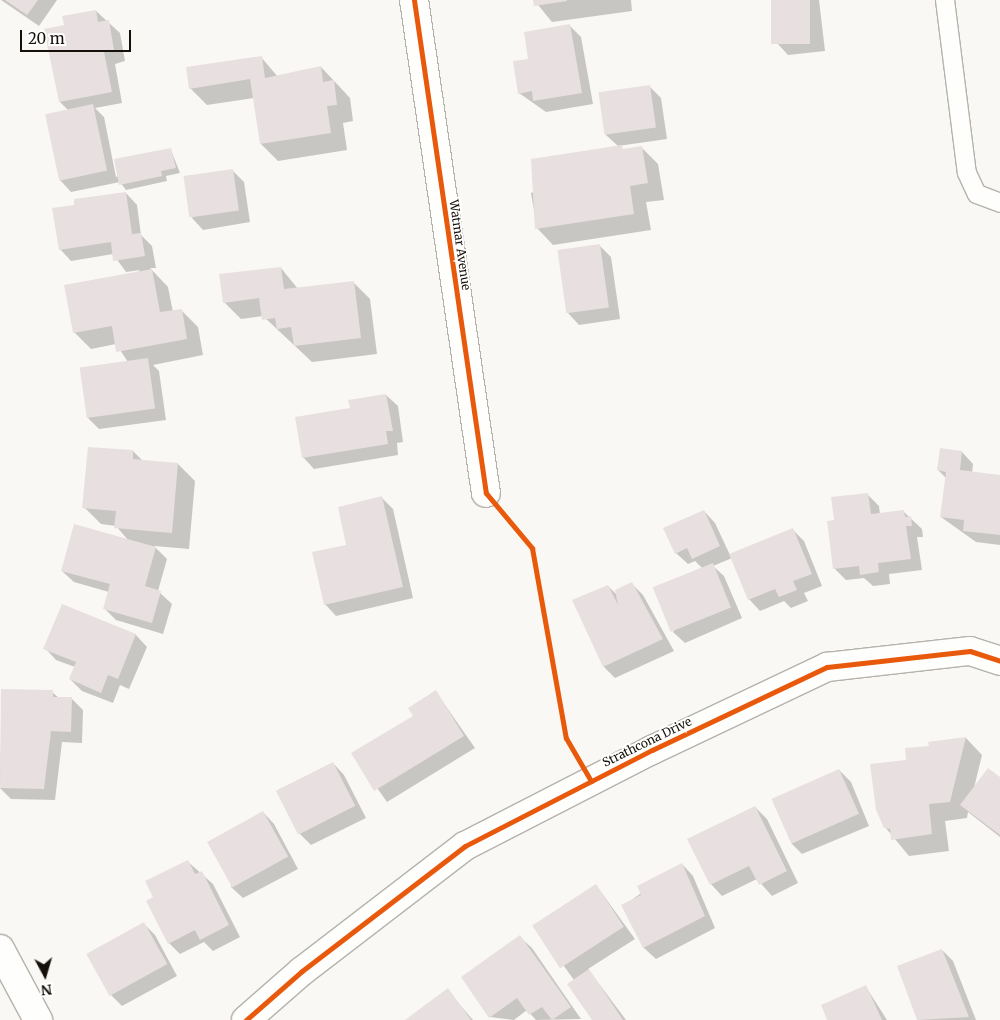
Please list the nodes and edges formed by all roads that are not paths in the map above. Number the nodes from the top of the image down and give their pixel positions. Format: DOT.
graph roads {
  1 [pos="414,0"];
  2 [pos="945,0"];
  3 [pos="1000,204"];
  4 [pos="486,493"];
  5 [pos="1000,661"];
  6 [pos="0,949"];
  7 [pos="38,1020"];
  8 [pos="246,1020"];
  1 -- 4 [label="street, Watmar Avenue"];
  2 -- 3 [label="lane"];
  5 -- 8 [label="street, Strathcona Drive"];
  6 -- 7 [label="street"];
}
